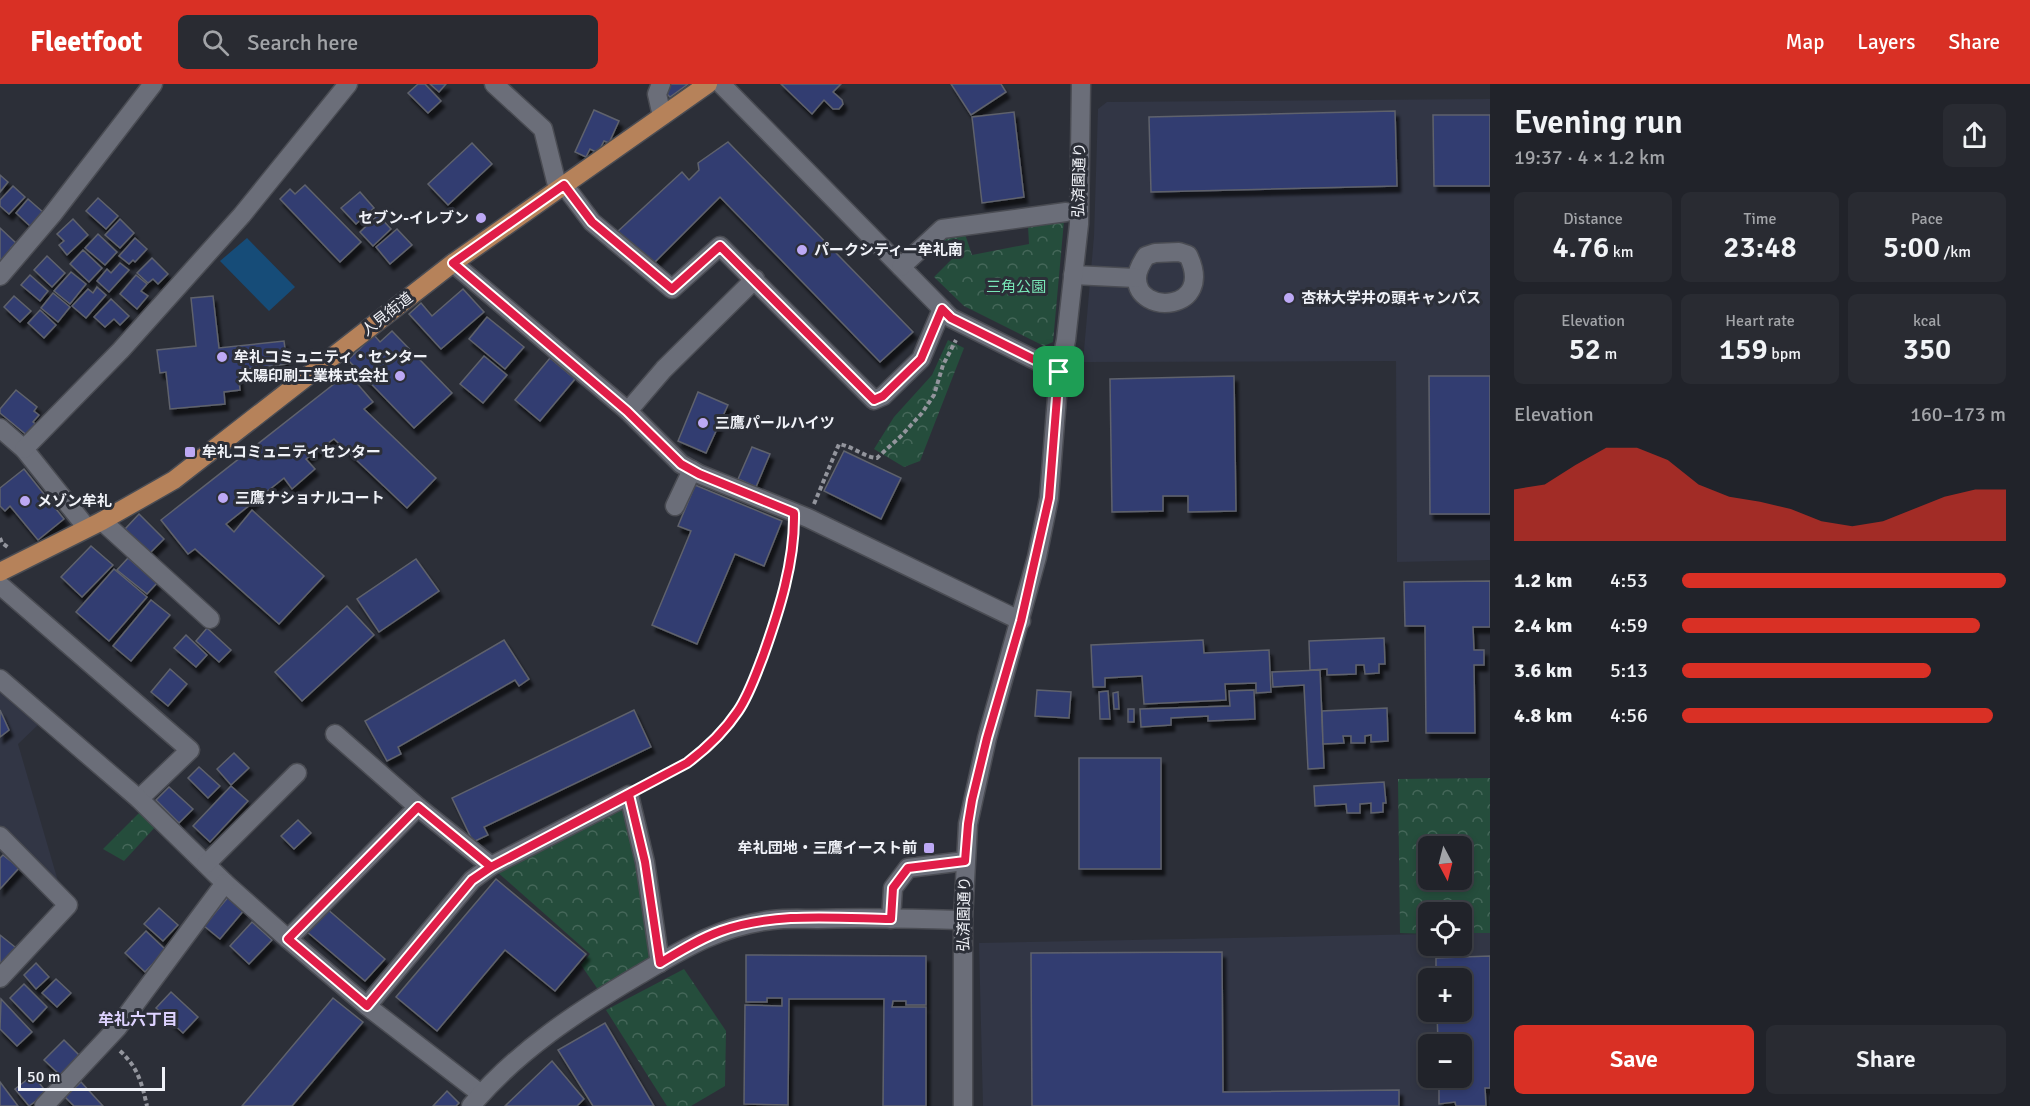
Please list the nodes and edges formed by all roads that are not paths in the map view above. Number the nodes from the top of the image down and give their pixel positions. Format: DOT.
graph roads {
  1 [pos="153,84"];
  2 [pos="348,84"];
  3 [pos="494,84"];
  4 [pos="661,84"];
  5 [pos="708,84"];
  6 [pos="721,84"];
  7 [pos="1081,84"];
  8 [pos="662,116"];
  9 [pos="561,187"];
  10 [pos="1066,212"];
  11 [pos="453,263"];
  12 [pos="901,267"];
  13 [pos="1073,275"];
  14 [pos="0,276"];
  15 [pos="1136,278"];
  16 [pos="755,279"];
  17 [pos="942,309"];
  18 [pos="1059,372"];
  19 [pos="627,411"];
  20 [pos="0,428"];
  21 [pos="24,449"];
  22 [pos="692,470"];
  23 [pos="675,506"];
  24 [pos="95,524"];
  25 [pos="0,572"];
  26 [pos="0,585"];
  27 [pos="210,619"];
  28 [pos="1021,621"];
  29 [pos="0,679"];
  30 [pos="336,734"];
  31 [pos="297,773"];
  32 [pos="139,799"];
  33 [pos="418,807"];
  34 [pos="0,836"];
  35 [pos="965,861"];
  36 [pos="206,864"];
  37 [pos="491,867"];
  38 [pos="225,883"];
  39 [pos="891,919"];
  40 [pos="963,920"];
  41 [pos="288,939"];
  42 [pos="660,963"];
  43 [pos="0,978"];
  44 [pos="367,1006"];
  45 [pos="476,1100"];
  46 [pos="44,1106"];
  47 [pos="963,1106"];
  1 -- 14 [label="street"];
  2 -- 21 [label="street"];
  3 -- 9 [label="street"];
  4 -- 8 [label="street"];
  5 -- 8 [label="main road, 人見街道"];
  6 -- 12 [label="street"];
  7 -- 13 [label="street, 弘済園通り"];
  8 -- 9 [label="main road, 人見街道"];
  9 -- 11 [label="main road, 人見街道"];
  9 -- 16 [label="street"];
  10 -- 12 [label="street"];
  11 -- 19 [label="street"];
  11 -- 24 [label="main road, 人見街道"];
  12 -- 17 [label="street"];
  13 -- 15 [label="street"];
  13 -- 18 [label="street, 弘済園通り"];
  16 -- 17 [label="street"];
  16 -- 19 [label="street"];
  17 -- 18 [label="street"];
  18 -- 28 [label="street, 弘済園通り"];
  19 -- 22 [label="street"];
  20 -- 21 [label="street"];
  21 -- 24 [label="street"];
  22 -- 23 [label="street"];
  22 -- 28 [label="street"];
  24 -- 25 [label="main road, 人見街道"];
  24 -- 27 [label="street"];
  26 -- 32 [label="street"];
  28 -- 35 [label="street, 弘済園通り"];
  29 -- 32 [label="street"];
  30 -- 33 [label="street"];
  31 -- 36 [label="street"];
  32 -- 36 [label="street"];
  33 -- 37 [label="street"];
  33 -- 41 [label="street"];
  34 -- 43 [label="street"];
  35 -- 39 [label="street"];
  35 -- 40 [label="street, 弘済園通り"];
  36 -- 38 [label="street"];
  37 -- 42 [label="street"];
  37 -- 44 [label="street"];
  38 -- 41 [label="street"];
  38 -- 46 [label="street"];
  39 -- 40 [label="street"];
  39 -- 42 [label="street"];
  40 -- 47 [label="street, 弘済園通り"];
  41 -- 44 [label="street"];
  42 -- 45 [label="street"];
  44 -- 45 [label="street"];
}
